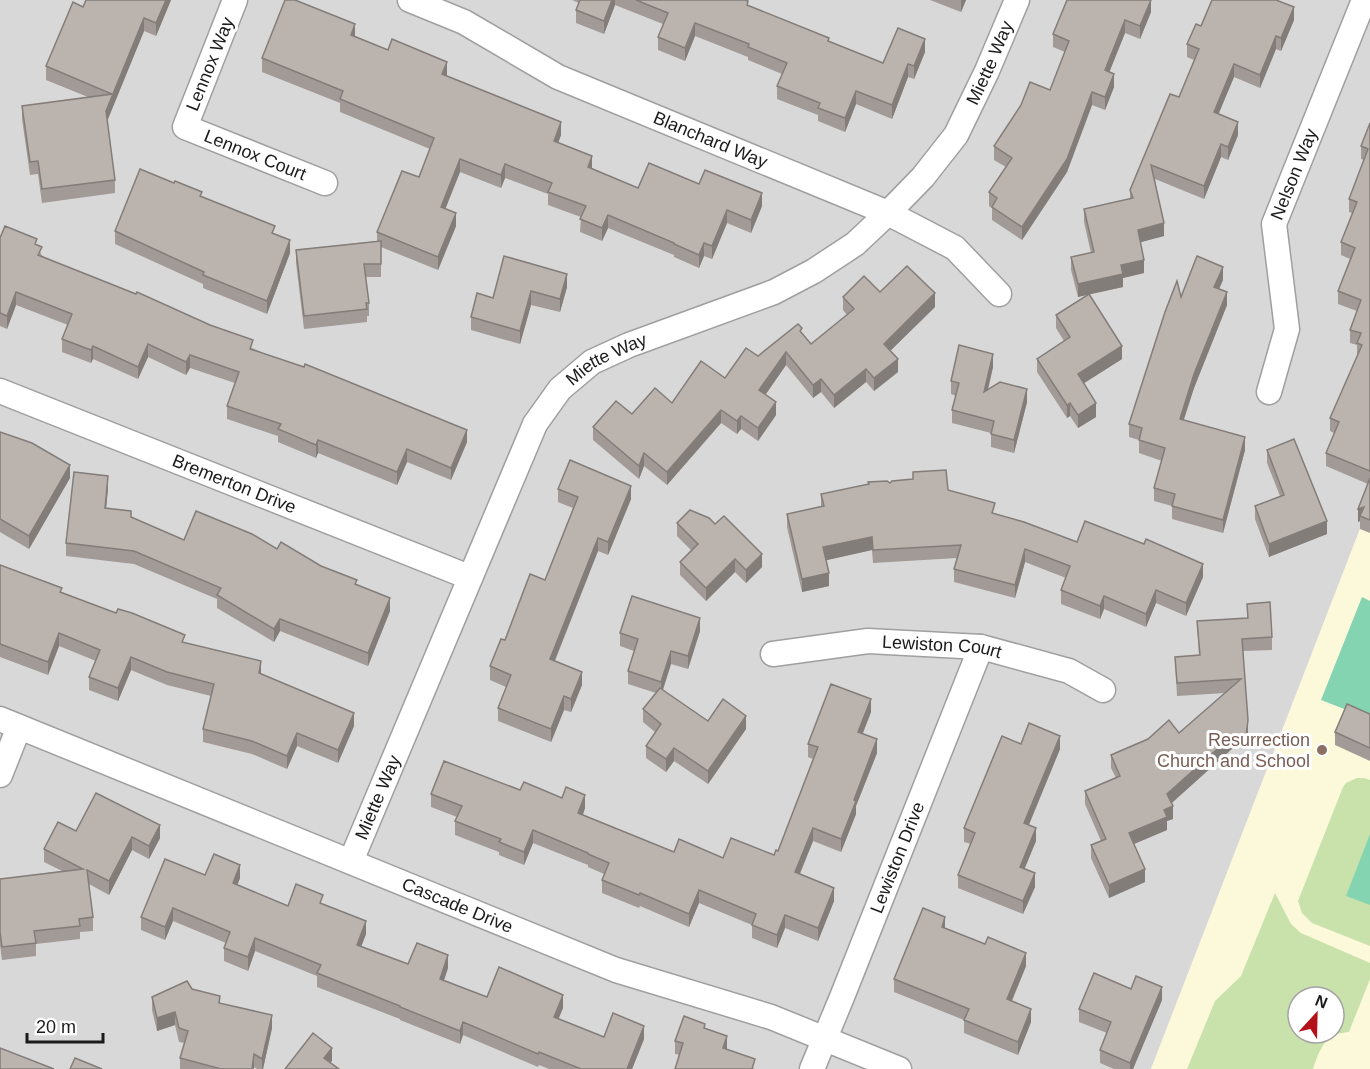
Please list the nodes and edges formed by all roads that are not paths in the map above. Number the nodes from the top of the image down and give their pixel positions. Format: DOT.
graph roads {
  1 [pos="236,0"];
  2 [pos="410,0"];
  3 [pos="1017,0"];
  4 [pos="1364,0"];
  5 [pos="185,127"];
  6 [pos="325,183"];
  7 [pos="888,213"];
  8 [pos="999,294"];
  9 [pos="0,391"];
  10 [pos="1269,392"];
  11 [pos="469,578"];
  12 [pos="981,647"];
  13 [pos="773,654"];
  14 [pos="1103,690"];
  15 [pos="10,723"];
  16 [pos="0,775"];
  17 [pos="351,861"];
  18 [pos="825,1039"];
  19 [pos="812,1069"];
  20 [pos="899,1069"];
  1 -- 5 [label="street, Lennox Way"];
  2 -- 7 [label="street, Blanchard Way"];
  3 -- 7 [label="street, Miette Way"];
  4 -- 10 [label="street, Nelson Way"];
  5 -- 6 [label="street, Lennox Court"];
  7 -- 8 [label="street, Blanchard Way"];
  7 -- 11 [label="street, Miette Way"];
  9 -- 11 [label="street, Bremerton Drive"];
  11 -- 17 [label="street, Miette Way"];
  12 -- 13 [label="street, Lewiston Court"];
  12 -- 14 [label="street, Lewiston Court"];
  12 -- 18 [label="street, Lewiston Drive"];
  15 -- 16 [label="street, Cascade Drive"];
  15 -- 17 [label="street, Cascade Drive"];
  17 -- 18 [label="street, Cascade Drive"];
  18 -- 19 [label="street, Lewiston Drive"];
  18 -- 20 [label="street, Cascade Drive"];
}
